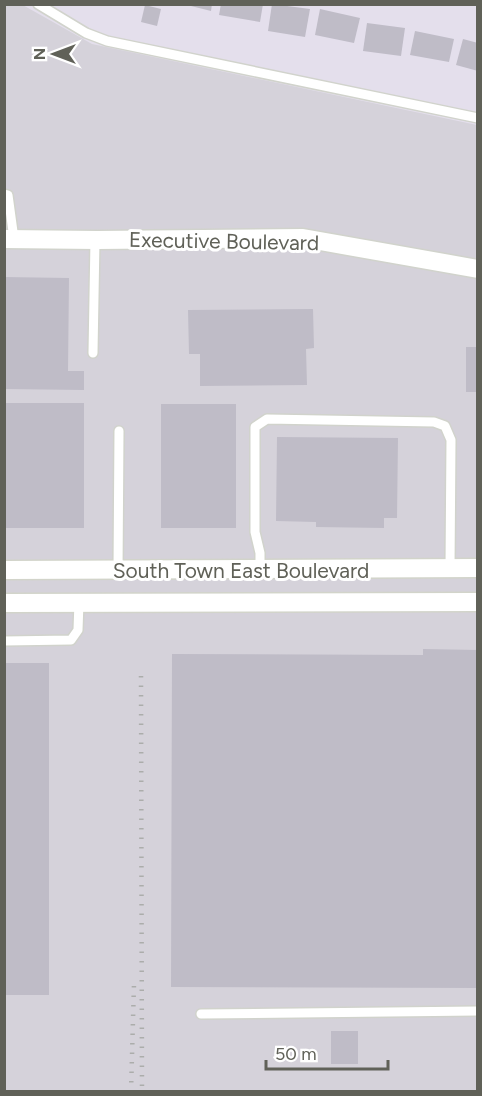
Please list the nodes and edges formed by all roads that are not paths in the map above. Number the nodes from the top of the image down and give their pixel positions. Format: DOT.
graph roads {
  1 [pos="38,4"];
  2 [pos="477,118"];
  3 [pos="4,194"];
  4 [pos="9,239"];
  5 [pos="94,240"];
  6 [pos="477,269"];
  7 [pos="93,353"];
  8 [pos="119,431"];
  9 [pos="450,568"];
  10 [pos="477,568"];
  11 [pos="260,569"];
  12 [pos="4,570"];
  13 [pos="118,571"];
  14 [pos="79,602"];
  15 [pos="118,602"];
  16 [pos="477,602"];
  17 [pos="4,603"];
  18 [pos="4,641"];
  19 [pos="477,1011"];
  20 [pos="201,1014"];
  1 -- 2 [label="lane"];
  3 -- 4 [label="lane"];
  4 -- 5 [label="main road, Executive Boulevard"];
  5 -- 6 [label="main road, Executive Boulevard"];
  5 -- 7 [label="lane"];
  8 -- 13 [label="lane"];
  9 -- 10 [label="main road, South Town East Boulevard"];
  9 -- 11 [label="main road, South Town East Boulevard"];
  9 -- 11 [label="lane"];
  11 -- 13 [label="main road, South Town East Boulevard"];
  12 -- 13 [label="main road, South Town East Boulevard"];
  13 -- 15 [label="main road"];
  14 -- 15 [label="main road, South Town East Boulevard"];
  14 -- 17 [label="main road, South Town East Boulevard"];
  14 -- 18 [label="lane"];
  15 -- 16 [label="main road, South Town East Boulevard"];
  19 -- 20 [label="lane"];
}
